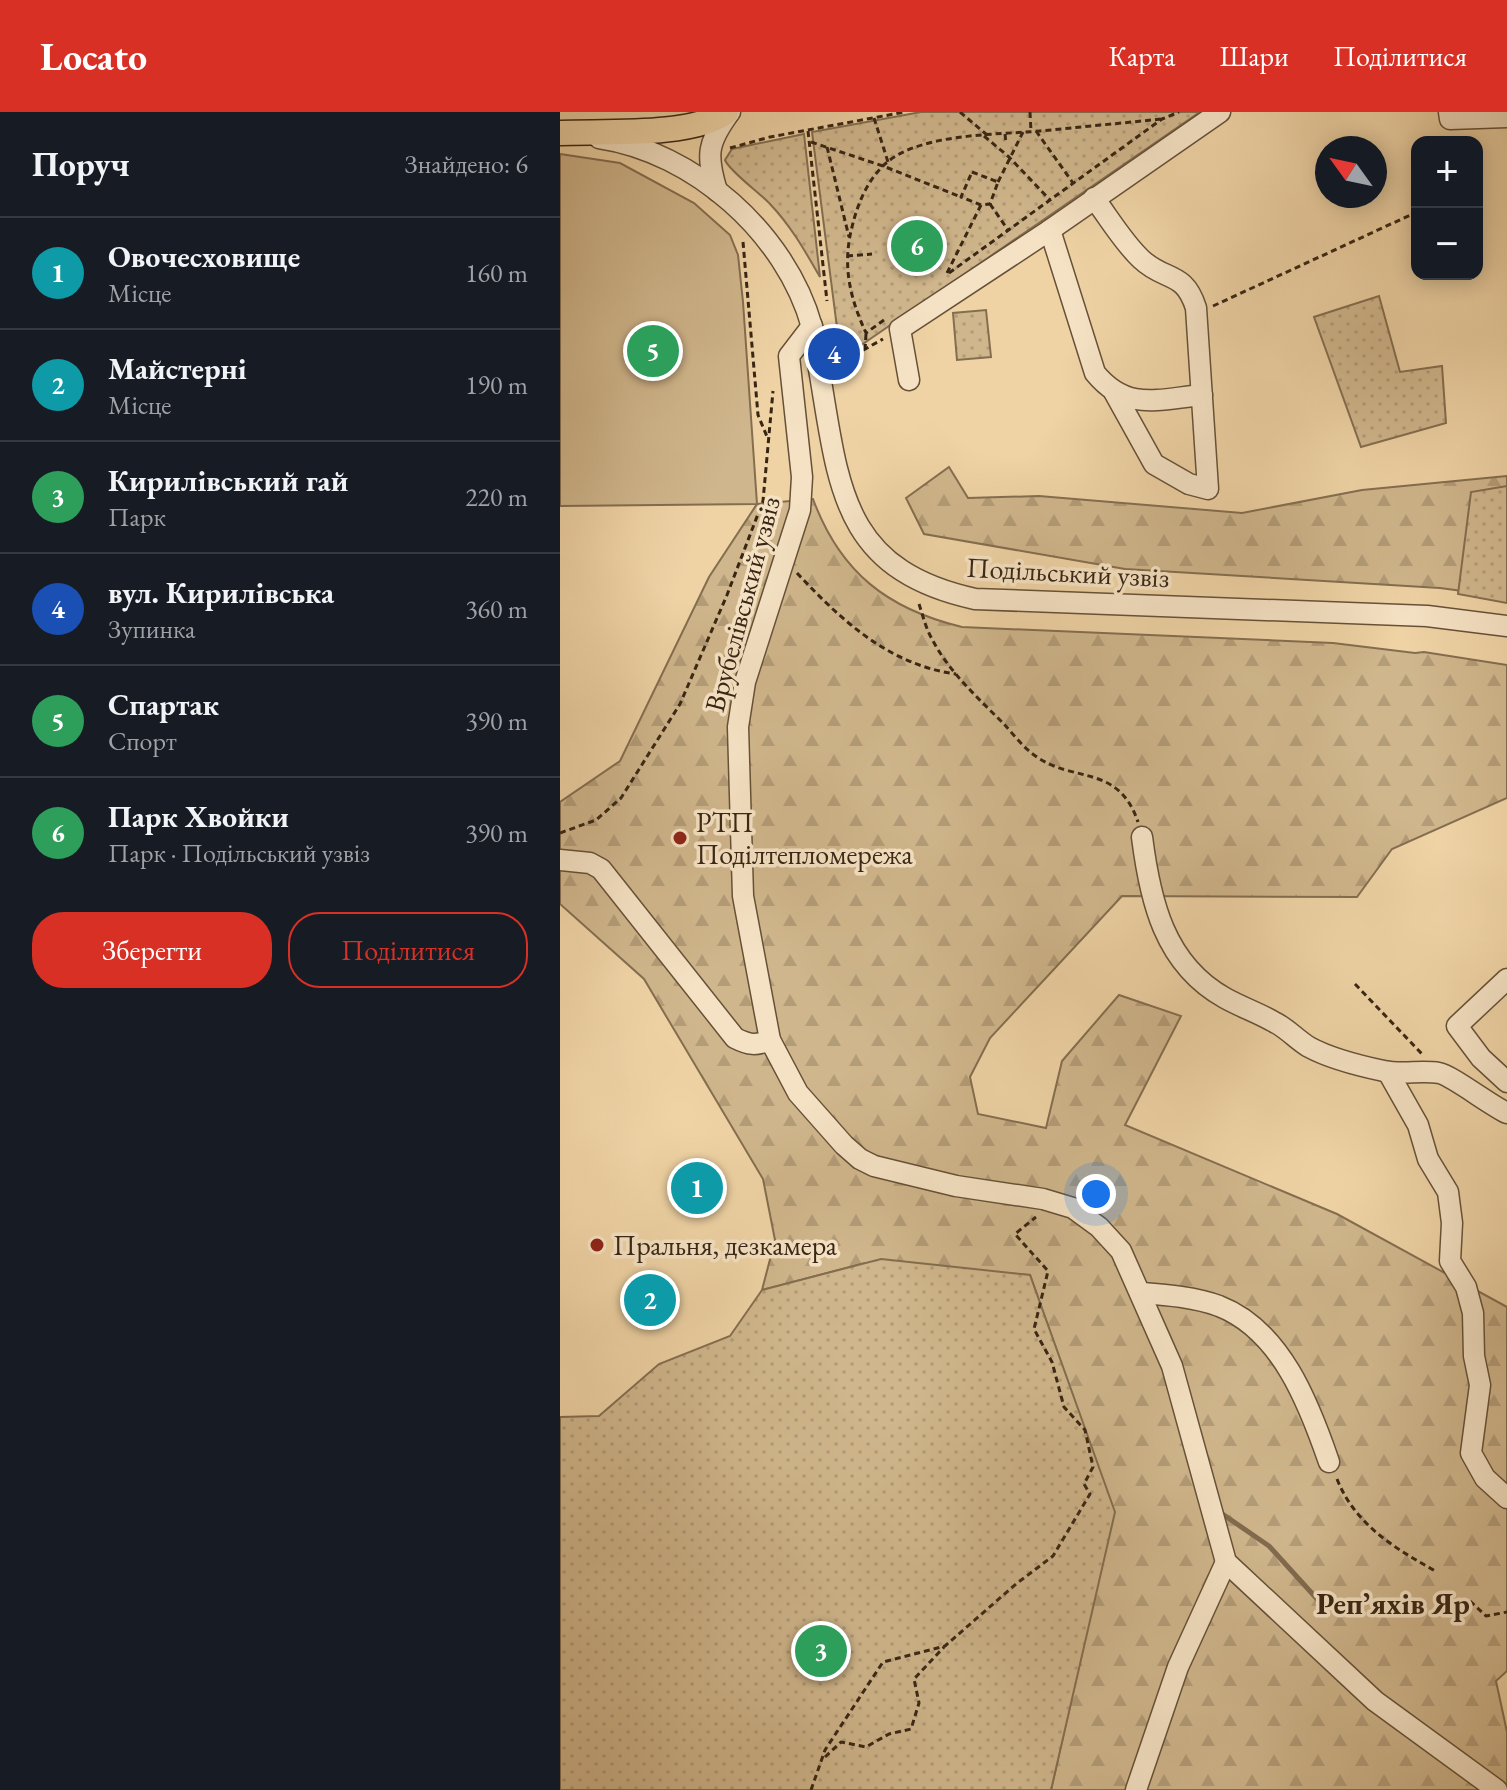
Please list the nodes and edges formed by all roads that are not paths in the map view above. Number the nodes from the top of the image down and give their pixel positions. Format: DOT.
graph roads {
  1 [pos="707,112"];
  2 [pos="728,112"];
  3 [pos="1220,112"];
  4 [pos="1449,112"];
  5 [pos="1507,117"];
  6 [pos="651,130"];
  7 [pos="560,133"];
  8 [pos="717,191"];
  9 [pos="1094,198"];
  10 [pos="1050,230"];
  11 [pos="812,326"];
  12 [pos="909,380"];
  13 [pos="1114,392"];
  14 [pos="1202,395"];
  15 [pos="1507,626"];
  16 [pos="1142,837"];
  17 [pos="560,860"];
  18 [pos="1507,979"];
  19 [pos="770,1040"];
  20 [pos="1388,1072"];
  21 [pos="1507,1082"];
  22 [pos="1507,1113"];
  23 [pos="1141,1293"];
  24 [pos="1329,1462"];
  25 [pos="1507,1498"];
  26 [pos="1226,1562"];
  27 [pos="1136,1790"];
  28 [pos="1497,1790"];
  1 -- 6 [label="main road"];
  2 -- 6 [label="main road"];
  2 -- 8 [label="street"];
  3 -- 9 [label="street"];
  4 -- 5 [label="street"];
  6 -- 7 [label="main road"];
  7 -- 8 [label="street, Подільський узвіз"];
  8 -- 11 [label="street, Подільський узвіз"];
  9 -- 10 [label="street"];
  9 -- 14 [label="street"];
  10 -- 12 [label="street"];
  10 -- 13 [label="street"];
  11 -- 15 [label="street, Подільський узвіз"];
  11 -- 19 [label="street, Врубелівський узвіз"];
  13 -- 14 [label="street"];
  13 -- 14 [label="street"];
  16 -- 20 [label="street"];
  17 -- 19 [label="street"];
  18 -- 21 [label="street"];
  19 -- 23 [label="street, Врубелівський узвіз"];
  20 -- 22 [label="street"];
  20 -- 25 [label="street"];
  23 -- 24 [label="street"];
  23 -- 26 [label="street, Врубелівський узвіз"];
  26 -- 27 [label="street"];
  26 -- 28 [label="street"];
}
